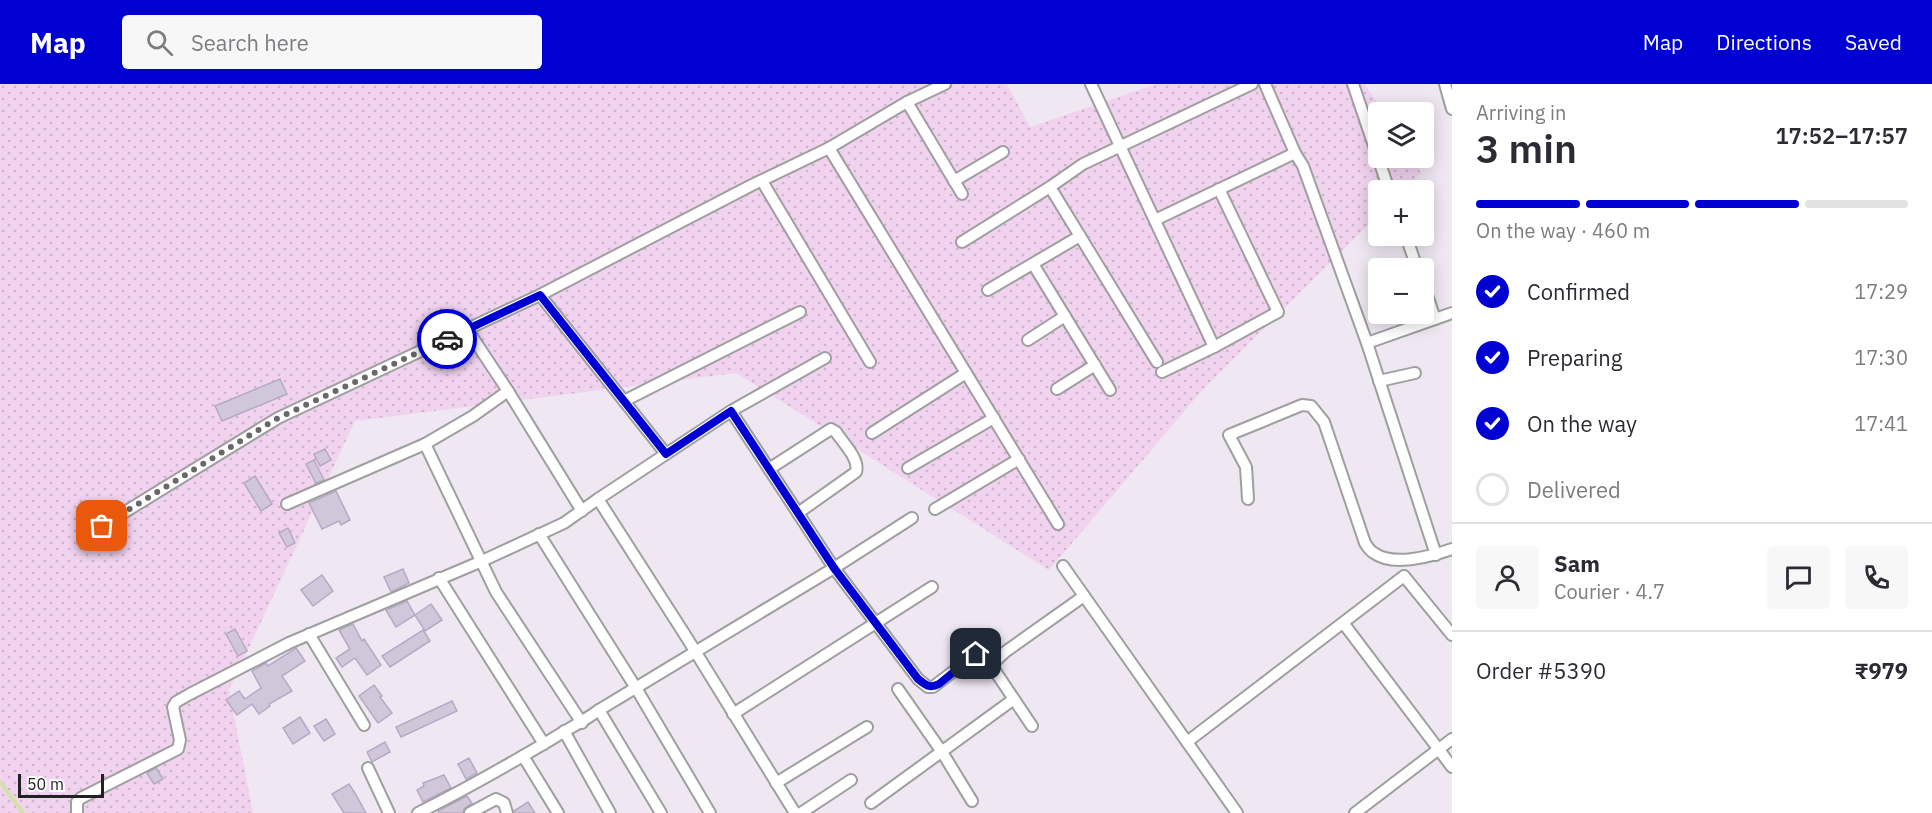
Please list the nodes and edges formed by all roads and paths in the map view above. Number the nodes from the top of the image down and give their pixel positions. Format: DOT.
graph roads {
  1 [pos="945,84"];
  2 [pos="1091,84"];
  3 [pos="1252,84"];
  4 [pos="1265,84"];
  5 [pos="1353,84"];
  6 [pos="1445,84"];
  7 [pos="907,102"];
  8 [pos="1452,109"];
  9 [pos="1120,145"];
  10 [pos="830,148"];
  11 [pos="1003,152"];
  12 [pos="1295,153"];
  13 [pos="1386,180"];
  14 [pos="762,181"];
  15 [pos="954,181"];
  16 [pos="1050,188"];
  17 [pos="1219,189"];
  18 [pos="962,194"];
  19 [pos="1155,220"];
  20 [pos="1080,236"];
  21 [pos="962,242"];
  22 [pos="1033,264"];
  23 [pos="988,290"];
  24 [pos="540,295"];
  25 [pos="800,312"];
  26 [pos="1452,313"];
  27 [pos="1065,316"];
  28 [pos="1434,316"];
  29 [pos="1435,319"];
  30 [pos="467,329"];
  31 [pos="1028,339"];
  32 [pos="1367,343"];
  33 [pos="1214,347"];
  34 [pos="825,358"];
  35 [pos="870,362"];
  36 [pos="1095,365"];
  37 [pos="966,373"];
  38 [pos="1415,373"];
  39 [pos="1379,381"];
  40 [pos="1057,389"];
  41 [pos="1110,390"];
  42 [pos="508,391"];
  43 [pos="624,401"];
  44 [pos="731,411"];
  45 [pos="994,418"];
  46 [pos="872,433"];
  47 [pos="424,444"];
  48 [pos="666,454"];
  49 [pos="1019,459"];
  50 [pos="908,468"];
  51 [pos="769,469"];
  52 [pos="598,499"];
  53 [pos="1248,499"];
  54 [pos="287,504"];
  55 [pos="935,509"];
  56 [pos="582,511"];
  57 [pos="798,513"];
  58 [pos="912,518"];
  59 [pos="1058,524"];
  60 [pos="102,526"];
  61 [pos="539,534"];
  62 [pos="1452,549"];
  63 [pos="1436,555"];
  64 [pos="482,561"];
  65 [pos="1063,566"];
  66 [pos="834,568"];
  67 [pos="439,578"];
  68 [pos="932,587"];
  69 [pos="1084,596"];
  70 [pos="876,624"];
  71 [pos="1344,624"];
  72 [pos="309,634"];
  73 [pos="1452,635"];
  74 [pos="694,652"];
  75 [pos="976,654"];
  76 [pos="636,688"];
  77 [pos="898,689"];
  78 [pos="1014,699"];
  79 [pos="599,710"];
  80 [pos="733,714"];
  81 [pos="582,723"];
  82 [pos="364,725"];
  83 [pos="1032,726"];
  84 [pos="867,727"];
  85 [pos="564,731"];
  86 [pos="1452,739"];
  87 [pos="1187,742"];
  88 [pos="544,744"];
  89 [pos="1438,749"];
  90 [pos="942,752"];
  91 [pos="523,756"];
  92 [pos="1452,767"];
  93 [pos="368,768"];
  94 [pos="851,780"];
  95 [pos="776,783"];
  96 [pos="972,801"];
  97 [pos="871,803"];
  98 [pos="77,813"];
  99 [pos="389,813"];
  100 [pos="418,813"];
  101 [pos="470,813"];
  102 [pos="507,813"];
  103 [pos="558,813"];
  104 [pos="610,813"];
  105 [pos="661,813"];
  106 [pos="710,813"];
  107 [pos="795,813"];
  108 [pos="801,813"];
  109 [pos="1237,813"];
  110 [pos="1355,813"];
  1 -- 7 [label="street"];
  2 -- 9 [label="street"];
  3 -- 9 [label="street"];
  4 -- 12 [label="street"];
  5 -- 13 [label="street"];
  6 -- 8 [label="street"];
  7 -- 10 [label="street"];
  7 -- 15 [label="street"];
  9 -- 16 [label="street"];
  9 -- 19 [label="street"];
  10 -- 14 [label="street"];
  10 -- 37 [label="street"];
  11 -- 15 [label="street"];
  12 -- 17 [label="street"];
  12 -- 32 [label="street"];
  14 -- 24 [label="street"];
  14 -- 35 [label="street"];
  15 -- 18 [label="street"];
  16 -- 20 [label="street"];
  16 -- 21 [label="street"];
  17 -- 19 [label="street"];
  17 -- 33 [label="street"];
  19 -- 33 [label="street"];
  20 -- 22 [label="street"];
  20 -- 33 [label="street"];
  22 -- 23 [label="street"];
  22 -- 27 [label="street"];
  24 -- 30 [label="street"];
  24 -- 43 [label="street"];
  25 -- 43 [label="street"];
  26 -- 29 [label="street"];
  27 -- 31 [label="street"];
  27 -- 36 [label="street"];
  28 -- 29 [label="street"];
  29 -- 32 [label="street"];
  30 -- 42 [label="street"];
  30 -- 60 [label="street"];
  32 -- 39 [label="street"];
  34 -- 44 [label="street"];
  36 -- 40 [label="street"];
  36 -- 41 [label="street"];
  37 -- 45 [label="street"];
  37 -- 46 [label="street"];
  38 -- 39 [label="street"];
  39 -- 63 [label="street"];
  42 -- 47 [label="street"];
  42 -- 56 [label="street"];
  43 -- 48 [label="street"];
  44 -- 48 [label="street"];
  44 -- 51 [label="street"];
  45 -- 49 [label="street"];
  45 -- 50 [label="street"];
  47 -- 54 [label="street"];
  47 -- 64 [label="street"];
  48 -- 52 [label="street"];
  49 -- 55 [label="street"];
  49 -- 59 [label="street"];
  51 -- 57 [label="street"];
  51 -- 57 [label="street"];
  52 -- 56 [label="street"];
  52 -- 74 [label="street"];
  53 -- 63 [label="street"];
  56 -- 61 [label="street"];
  57 -- 66 [label="street"];
  58 -- 66 [label="street"];
  61 -- 64 [label="street"];
  61 -- 76 [label="street"];
  62 -- 63 [label="street"];
  64 -- 67 [label="street"];
  64 -- 81 [label="street"];
  65 -- 69 [label="street"];
  66 -- 70 [label="street"];
  66 -- 74 [label="street"];
  67 -- 72 [label="street"];
  67 -- 88 [label="street"];
  68 -- 70 [label="street"];
  69 -- 78 [label="street"];
  69 -- 87 [label="street"];
  70 -- 75 [label="street"];
  70 -- 80 [label="street"];
  71 -- 73 [label="street"];
  71 -- 87 [label="street"];
  71 -- 89 [label="street"];
  72 -- 82 [label="street"];
  72 -- 98 [label="street"];
  74 -- 76 [label="street"];
  74 -- 80 [label="street"];
  76 -- 79 [label="street"];
  76 -- 106 [label="street"];
  77 -- 90 [label="street"];
  78 -- 83 [label="street"];
  78 -- 90 [label="street"];
  79 -- 81 [label="street"];
  79 -- 105 [label="street"];
  80 -- 95 [label="street"];
  81 -- 85 [label="street"];
  84 -- 95 [label="street"];
  85 -- 88 [label="street"];
  85 -- 104 [label="street"];
  86 -- 89 [label="street"];
  87 -- 109 [label="street"];
  88 -- 91 [label="street"];
  89 -- 92 [label="street"];
  89 -- 110 [label="street"];
  90 -- 96 [label="street"];
  90 -- 97 [label="street"];
  91 -- 100 [label="street"];
  91 -- 103 [label="street"];
  93 -- 99 [label="street"];
  94 -- 108 [label="street"];
  95 -- 107 [label="street"];
  101 -- 102 [label="street"];
}
